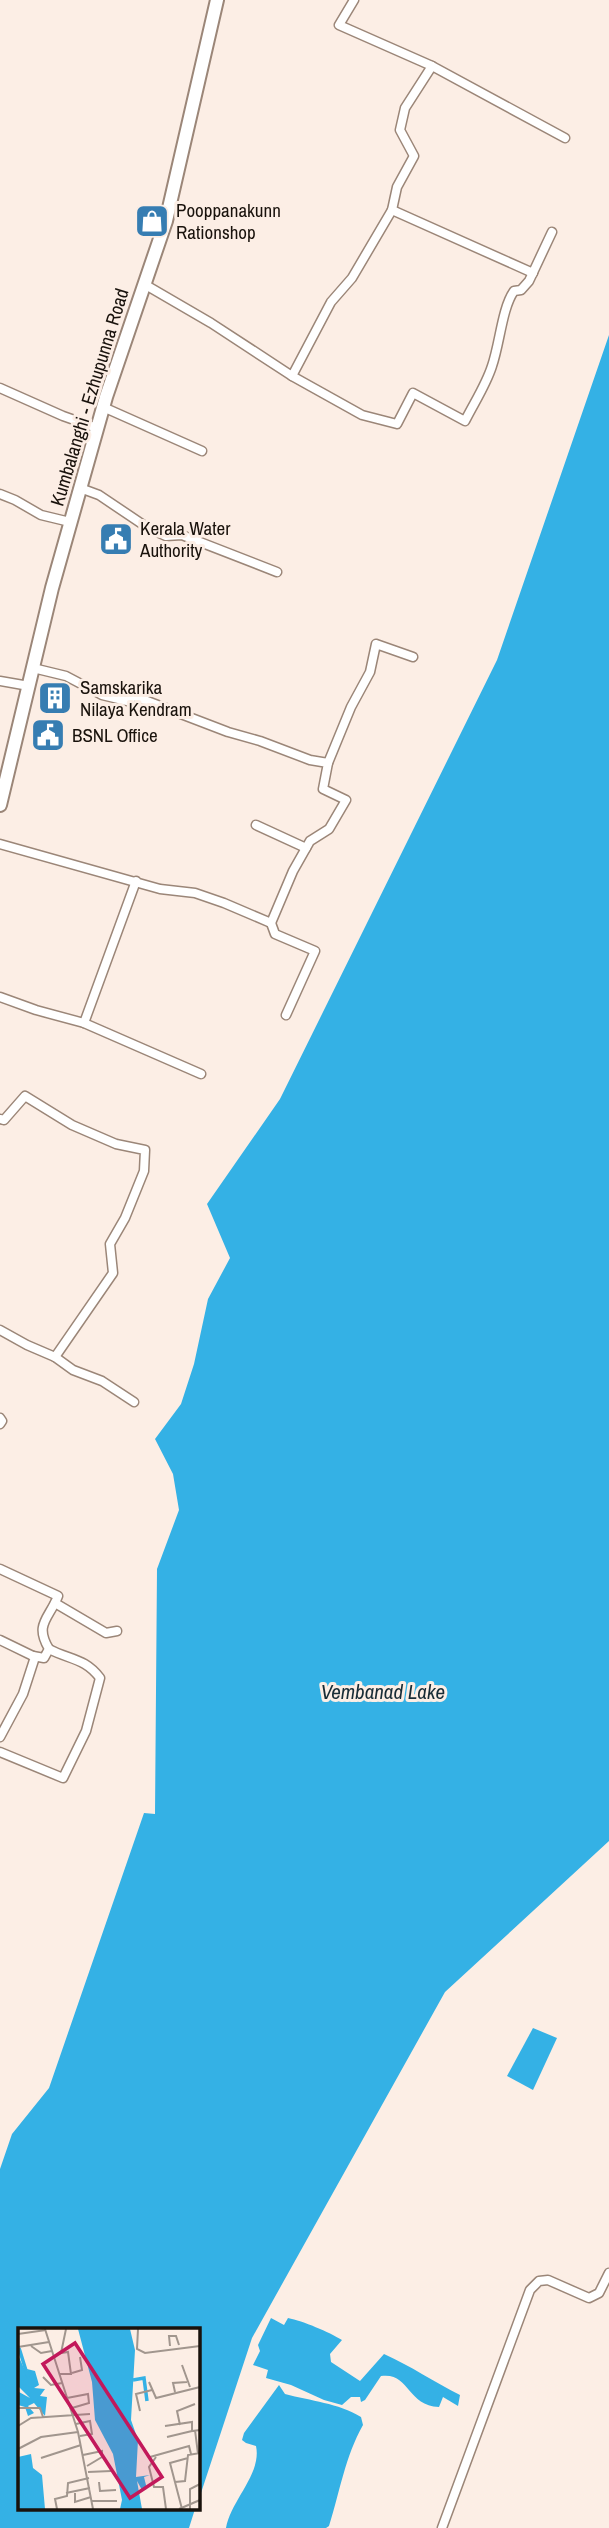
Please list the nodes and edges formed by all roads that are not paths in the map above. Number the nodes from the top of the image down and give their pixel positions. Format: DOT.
graph roads {
  1 [pos="217,0"];
  2 [pos="354,0"];
  3 [pos="432,66"];
  4 [pos="565,138"];
  5 [pos="392,210"];
  6 [pos="552,232"];
  7 [pos="533,273"];
  8 [pos="144,284"];
  9 [pos="292,376"];
  10 [pos="0,388"];
  11 [pos="103,407"];
  12 [pos="97,428"];
  13 [pos="202,451"];
  14 [pos="80,488"];
  15 [pos="0,494"];
  16 [pos="70,522"];
  17 [pos="277,572"];
  18 [pos="413,657"];
  19 [pos="33,668"];
  20 [pos="0,681"];
  21 [pos="29,686"];
  22 [pos="328,763"];
  23 [pos="0,805"];
  24 [pos="256,825"];
  25 [pos="0,844"];
  26 [pos="306,848"];
  27 [pos="136,881"];
  28 [pos="271,923"];
  29 [pos="0,997"];
  30 [pos="286,1015"];
  31 [pos="84,1023"];
  32 [pos="201,1074"];
  33 [pos="0,1119"];
  34 [pos="0,1330"];
  35 [pos="55,1357"];
  36 [pos="134,1402"];
  37 [pos="0,1418"];
  38 [pos="0,1424"];
  39 [pos="0,1569"];
  40 [pos="55,1603"];
  41 [pos="117,1631"];
  42 [pos="0,1640"];
  43 [pos="50,1649"];
  44 [pos="33,1656"];
  45 [pos="0,1737"];
  46 [pos="0,1752"];
  47 [pos="609,2273"];
  48 [pos="442,2528"];
  1 -- 8 [label="main road, Kumbalanghi - Ezhupunna Road"];
  2 -- 3 [label="street"];
  3 -- 4 [label="street"];
  3 -- 5 [label="street"];
  5 -- 7 [label="street"];
  5 -- 9 [label="street"];
  6 -- 7 [label="street"];
  7 -- 9 [label="street"];
  8 -- 9 [label="street"];
  8 -- 11 [label="main road, Kumbalanghi - Ezhupunna Road"];
  10 -- 12 [label="street"];
  11 -- 12 [label="main road, Kumbalanghi - Ezhupunna Road"];
  11 -- 13 [label="street"];
  12 -- 14 [label="main road, Kumbalanghi - Ezhupunna Road"];
  14 -- 16 [label="main road, Kumbalanghi - Ezhupunna Road"];
  14 -- 17 [label="street"];
  15 -- 16 [label="street"];
  16 -- 19 [label="main road, Kumbalanghi - Ezhupunna Road"];
  18 -- 22 [label="street"];
  19 -- 21 [label="main road, Kumbalanghi - Ezhupunna Road"];
  19 -- 22 [label="street"];
  20 -- 21 [label="street"];
  21 -- 23 [label="main road, Kumbalanghi - Ezhupunna Road"];
  22 -- 26 [label="street"];
  24 -- 26 [label="street"];
  25 -- 27 [label="street"];
  26 -- 28 [label="street"];
  27 -- 28 [label="street"];
  27 -- 31 [label="street"];
  28 -- 30 [label="street"];
  29 -- 31 [label="street"];
  31 -- 32 [label="street"];
  33 -- 35 [label="street"];
  34 -- 35 [label="street"];
  35 -- 36 [label="street"];
  37 -- 38 [label="street"];
  39 -- 40 [label="street"];
  40 -- 41 [label="street"];
  40 -- 43 [label="street"];
  42 -- 44 [label="street"];
  43 -- 44 [label="street"];
  43 -- 46 [label="street"];
  44 -- 45 [label="street"];
  47 -- 48 [label="street"];
}
